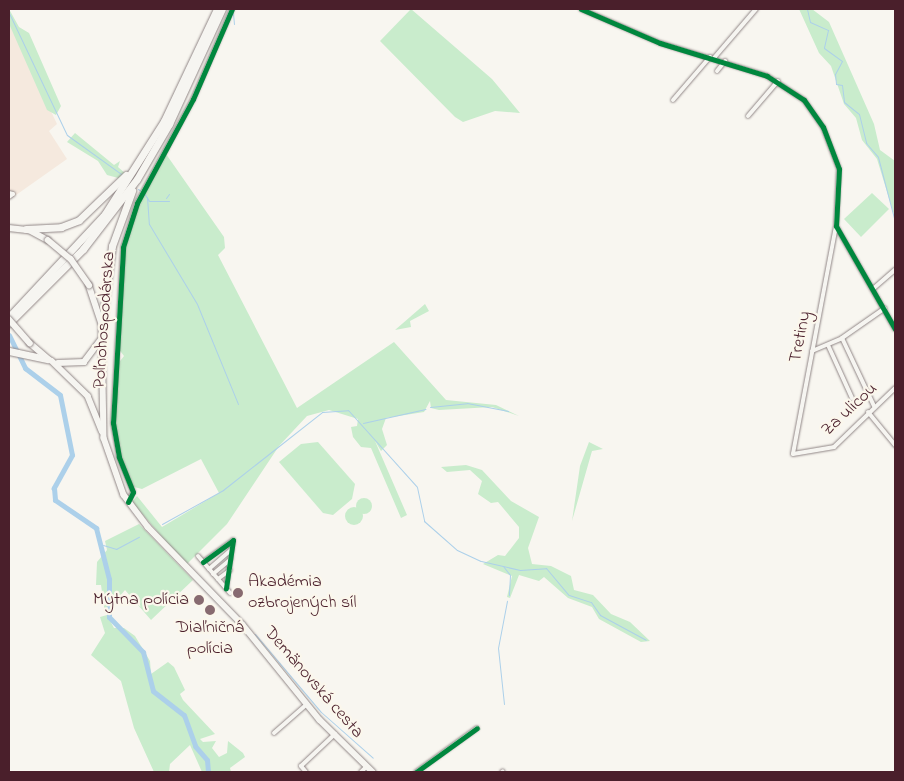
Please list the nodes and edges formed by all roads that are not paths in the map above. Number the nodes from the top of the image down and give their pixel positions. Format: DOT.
graph roads {
  1 [pos="217,9"];
  2 [pos="222,9"];
  3 [pos="232,9"];
  4 [pos="581,9"];
  5 [pos="756,9"];
  6 [pos="712,58"];
  7 [pos="725,61"];
  8 [pos="717,71"];
  9 [pos="778,81"];
  10 [pos="673,100"];
  11 [pos="748,116"];
  12 [pos="147,151"];
  13 [pos="137,179"];
  14 [pos="9,193"];
  15 [pos="9,197"];
  16 [pos="9,226"];
  17 [pos="836,226"];
  18 [pos="26,229"];
  19 [pos="895,270"];
  20 [pos="874,288"];
  21 [pos="885,308"];
  22 [pos="9,318"];
  23 [pos="9,323"];
  24 [pos="102,324"];
  25 [pos="895,329"];
  26 [pos="102,336"];
  27 [pos="842,338"];
  28 [pos="828,345"];
  29 [pos="9,351"];
  30 [pos="812,351"];
  31 [pos="50,360"];
  32 [pos="895,388"];
  33 [pos="852,398"];
  34 [pos="874,406"];
  35 [pos="868,412"];
  36 [pos="104,438"];
  37 [pos="895,445"];
  38 [pos="793,454"];
  39 [pos="128,502"];
  40 [pos="225,544"];
  41 [pos="231,550"];
  42 [pos="198,556"];
  43 [pos="231,558"];
  44 [pos="203,562"];
  45 [pos="209,569"];
  46 [pos="230,569"];
  47 [pos="213,574"];
  48 [pos="218,580"];
  49 [pos="226,588"];
  50 [pos="230,593"];
  51 [pos="307,704"];
  52 [pos="477,728"];
  53 [pos="274,733"];
  54 [pos="335,734"];
  55 [pos="367,766"];
  56 [pos="306,772"];
  57 [pos="361,772"];
  58 [pos="373,772"];
  59 [pos="416,772"];
  1 -- 12 [label="highway"];
  2 -- 13 [label="highway"];
  3 -- 39 [label="street, Poľnohospodárska"];
  4 -- 6 [label="street, Tretiny"];
  5 -- 6 [label="street"];
  6 -- 7 [label="street, Tretiny"];
  6 -- 10 [label="street"];
  7 -- 8 [label="street"];
  7 -- 9 [label="street, Tretiny"];
  9 -- 11 [label="street"];
  9 -- 17 [label="street, Tretiny"];
  12 -- 18 [label="highway"];
  12 -- 22 [label="highway"];
  13 -- 23 [label="highway"];
  13 -- 24 [label="highway"];
  14 -- 15 [label="street"];
  16 -- 18 [label="main road"];
  17 -- 20 [label="street"];
  17 -- 30 [label="street, Tretiny"];
  18 -- 24 [label="main road, bridge"];
  19 -- 20 [label="street"];
  20 -- 21 [label="street"];
  21 -- 25 [label="street"];
  21 -- 27 [label="street"];
  22 -- 31 [label="main road, bridge"];
  24 -- 26 [label="main road"];
  26 -- 31 [label="main road"];
  26 -- 36 [label="main road"];
  27 -- 28 [label="street"];
  27 -- 34 [label="street"];
  28 -- 30 [label="street"];
  28 -- 33 [label="street"];
  29 -- 31 [label="highway"];
  30 -- 38 [label="street, Tretiny"];
  31 -- 36 [label="main road"];
  32 -- 34 [label="street, Za ulicou"];
  34 -- 35 [label="street, Za ulicou"];
  35 -- 37 [label="street"];
  35 -- 38 [label="street, Za ulicou"];
  36 -- 39 [label="main road"];
  39 -- 51 [label="main road, Demänovská cesta"];
  40 -- 41 [label="street"];
  40 -- 41 [label="street"];
  40 -- 44 [label="street"];
  41 -- 43 [label="street"];
  41 -- 45 [label="street"];
  42 -- 44 [label="street"];
  43 -- 46 [label="street"];
  43 -- 47 [label="street"];
  44 -- 45 [label="street"];
  45 -- 47 [label="street"];
  46 -- 48 [label="street"];
  46 -- 49 [label="street"];
  47 -- 48 [label="street"];
  48 -- 49 [label="street"];
  49 -- 50 [label="street"];
  51 -- 53 [label="street"];
  51 -- 54 [label="main road, Demänovská cesta"];
  52 -- 59 [label="street"];
  54 -- 55 [label="main road, Demänovská cesta"];
  54 -- 56 [label="street"];
  55 -- 57 [label="street"];
  55 -- 58 [label="main road, Demänovská cesta"];
}
